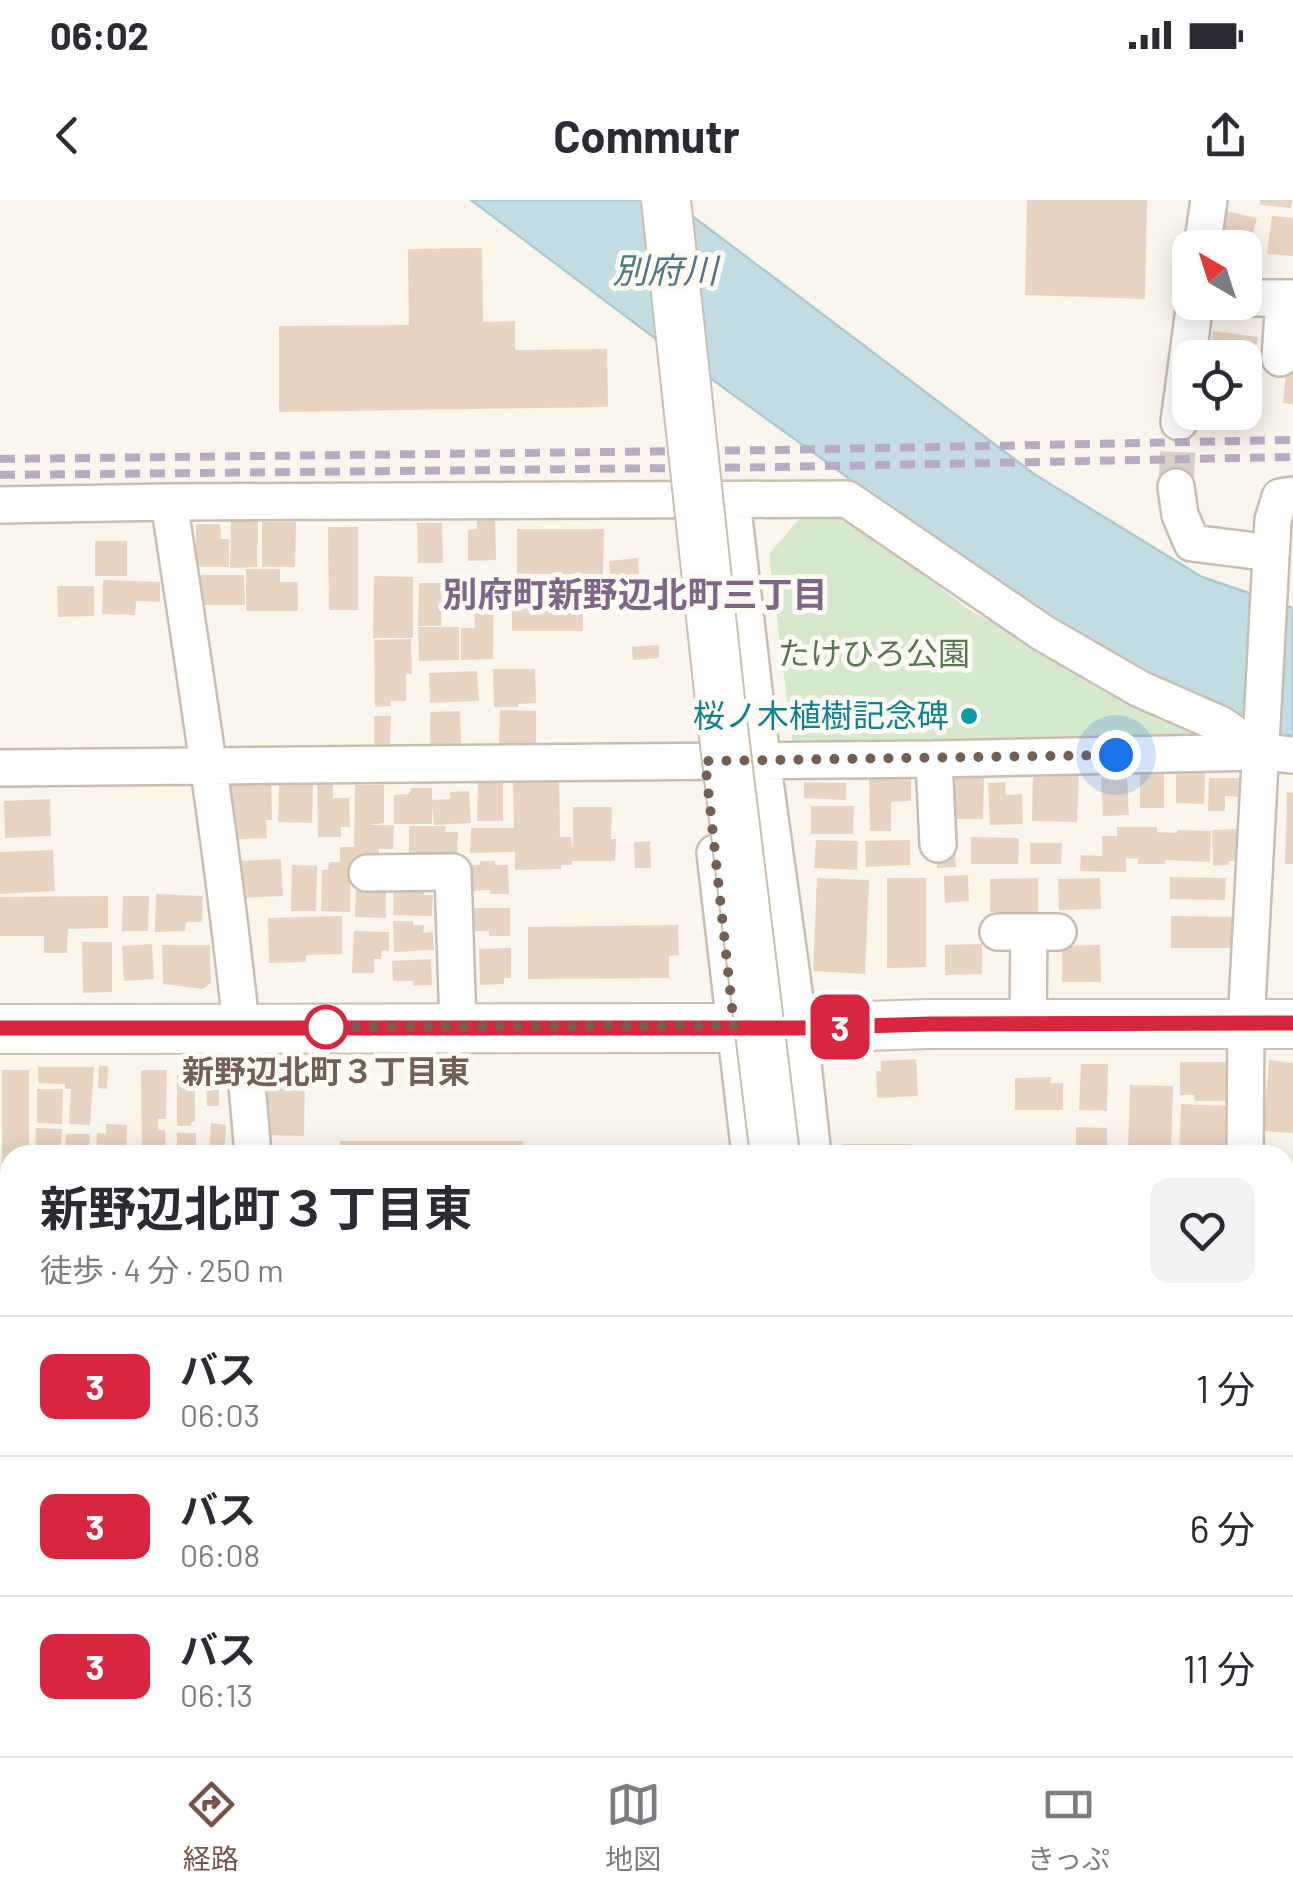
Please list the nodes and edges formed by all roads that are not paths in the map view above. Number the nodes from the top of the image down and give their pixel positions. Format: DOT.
graph roads {
  1 [pos="666,200"];
  2 [pos="1208,200"];
  3 [pos="1204,230"];
  4 [pos="1262,298"];
  5 [pos="1289,299"];
  6 [pos="1280,358"];
  7 [pos="1176,487"];
  8 [pos="1293,495"];
  9 [pos="732,500"];
  10 [pos="676,501"];
  11 [pos="169,502"];
  12 [pos="0,505"];
  13 [pos="1278,576"];
  14 [pos="1277,753"];
  15 [pos="934,759"];
  16 [pos="762,760"];
  17 [pos="705,761"];
  18 [pos="208,764"];
  19 [pos="0,768"];
  20 [pos="938,844"];
  21 [pos="368,874"];
  22 [pos="1028,932"];
  23 [pos="1028,1024"];
  24 [pos="1246,1024"];
  25 [pos="1293,1024"];
  26 [pos="734,1026"];
  27 [pos="458,1027"];
  28 [pos="0,1028"];
  29 [pos="242,1028"];
  30 [pos="799,1028"];
  31 [pos="252,1145"];
  32 [pos="749,1145"];
  33 [pos="774,1145"];
  34 [pos="812,1145"];
  35 [pos="1245,1145"];
  1 -- 33 [label="street, bridge"];
  2 -- 3 [label="street"];
  4 -- 5 [label="street"];
  5 -- 6 [label="street"];
  7 -- 13 [label="street"];
  8 -- 13 [label="street"];
  9 -- 10 [label="street"];
  9 -- 14 [label="street"];
  9 -- 16 [label="street"];
  10 -- 11 [label="street"];
  10 -- 17 [label="street"];
  11 -- 12 [label="street"];
  11 -- 18 [label="street"];
  13 -- 14 [label="street"];
  14 -- 15 [label="street"];
  14 -- 24 [label="street"];
  15 -- 16 [label="street"];
  15 -- 20 [label="street"];
  16 -- 17 [label="street"];
  16 -- 30 [label="street"];
  17 -- 18 [label="street"];
  17 -- 26 [label="street"];
  18 -- 19 [label="street"];
  18 -- 29 [label="street"];
  21 -- 27 [label="street"];
  22 -- 23 [label="street"];
  23 -- 24 [label="street"];
  23 -- 30 [label="street"];
  24 -- 25 [label="street"];
  24 -- 35 [label="street"];
  26 -- 27 [label="street"];
  26 -- 30 [label="street"];
  26 -- 32 [label="street"];
  27 -- 29 [label="street"];
  28 -- 29 [label="street"];
  29 -- 31 [label="street"];
  30 -- 34 [label="street"];
}
